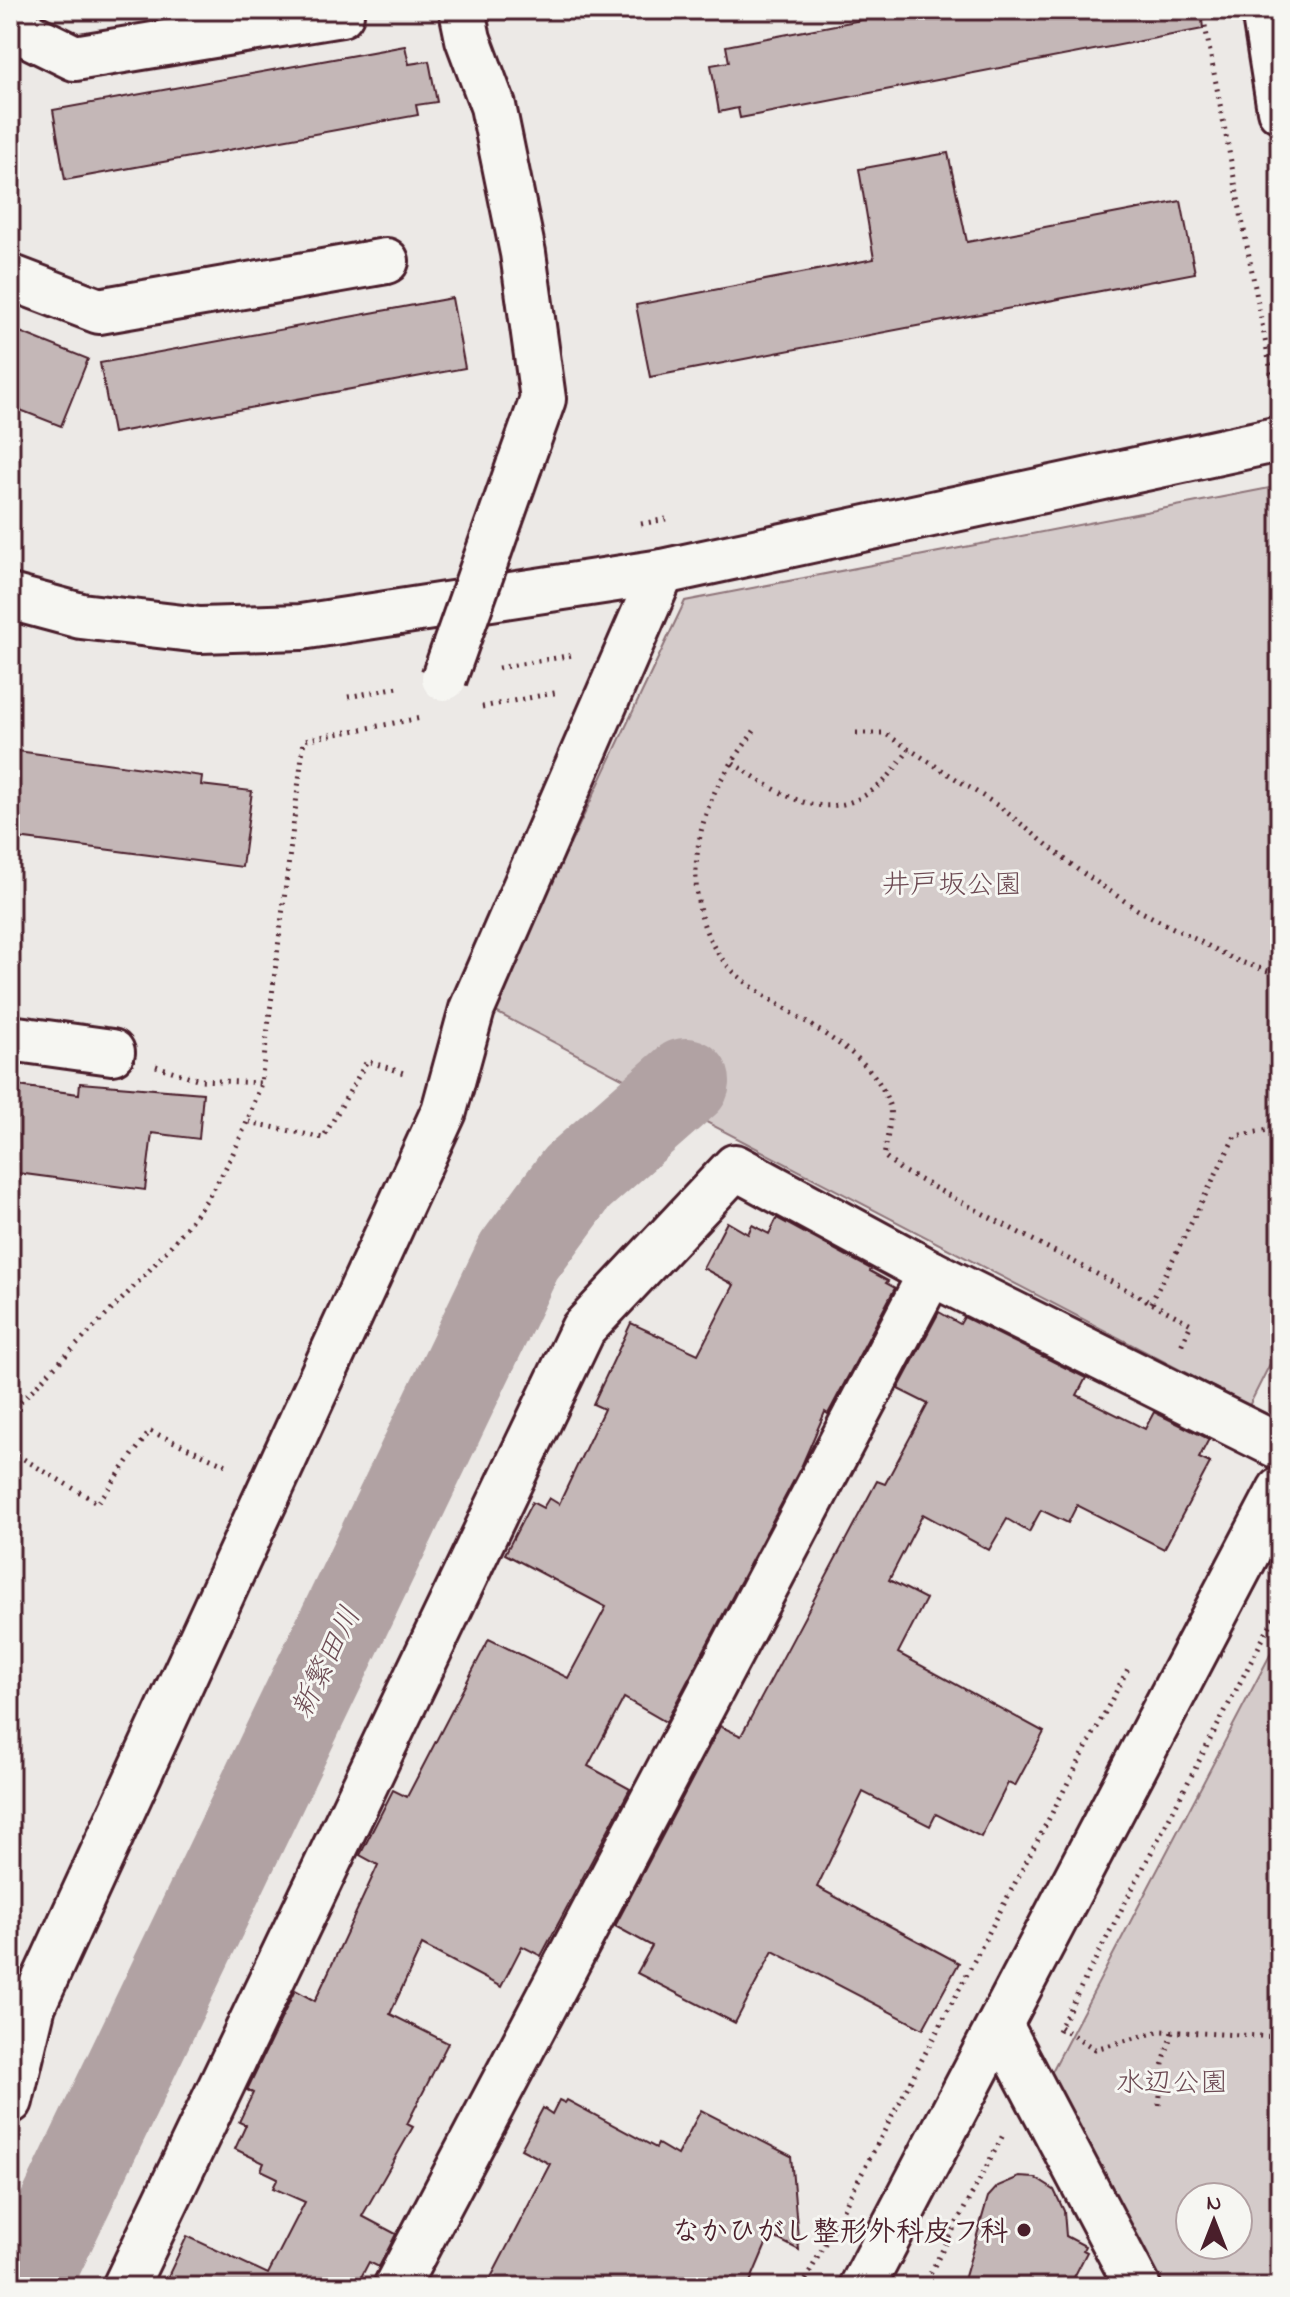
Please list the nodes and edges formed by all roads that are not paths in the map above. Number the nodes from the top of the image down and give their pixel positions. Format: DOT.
graph roads {
  1 [pos="462,10"];
  2 [pos="1264,10"];
  3 [pos="341,14"];
  4 [pos="10,26"];
  5 [pos="1280,110"];
  6 [pos="386,261"];
  7 [pos="10,277"];
  8 [pos="1273,422"];
  9 [pos="662,572"];
  10 [pos="10,597"];
  11 [pos="458,693"];
  12 [pos="10,1038"];
  13 [pos="112,1052"];
  14 [pos="931,1273"];
  15 [pos="1266,1440"];
  16 [pos="1280,1490"];
  17 [pos="1000,2025"];
  18 [pos="16,2050"];
  19 [pos="10,2101"];
  20 [pos="125,2287"];
  21 [pos="396,2287"];
  22 [pos="862,2287"];
  23 [pos="1138,2287"];
  1 -- 11 [label="street, bridge"];
  2 -- 5 [label="street"];
  3 -- 4 [label="street"];
  6 -- 7 [label="street"];
  8 -- 9 [label="street"];
  9 -- 10 [label="street"];
  9 -- 18 [label="street"];
  12 -- 13 [label="street"];
  14 -- 15 [label="street"];
  14 -- 20 [label="street"];
  14 -- 21 [label="street"];
  16 -- 17 [label="street"];
  17 -- 22 [label="street"];
  17 -- 23 [label="street"];
  18 -- 19 [label="street"];
}
